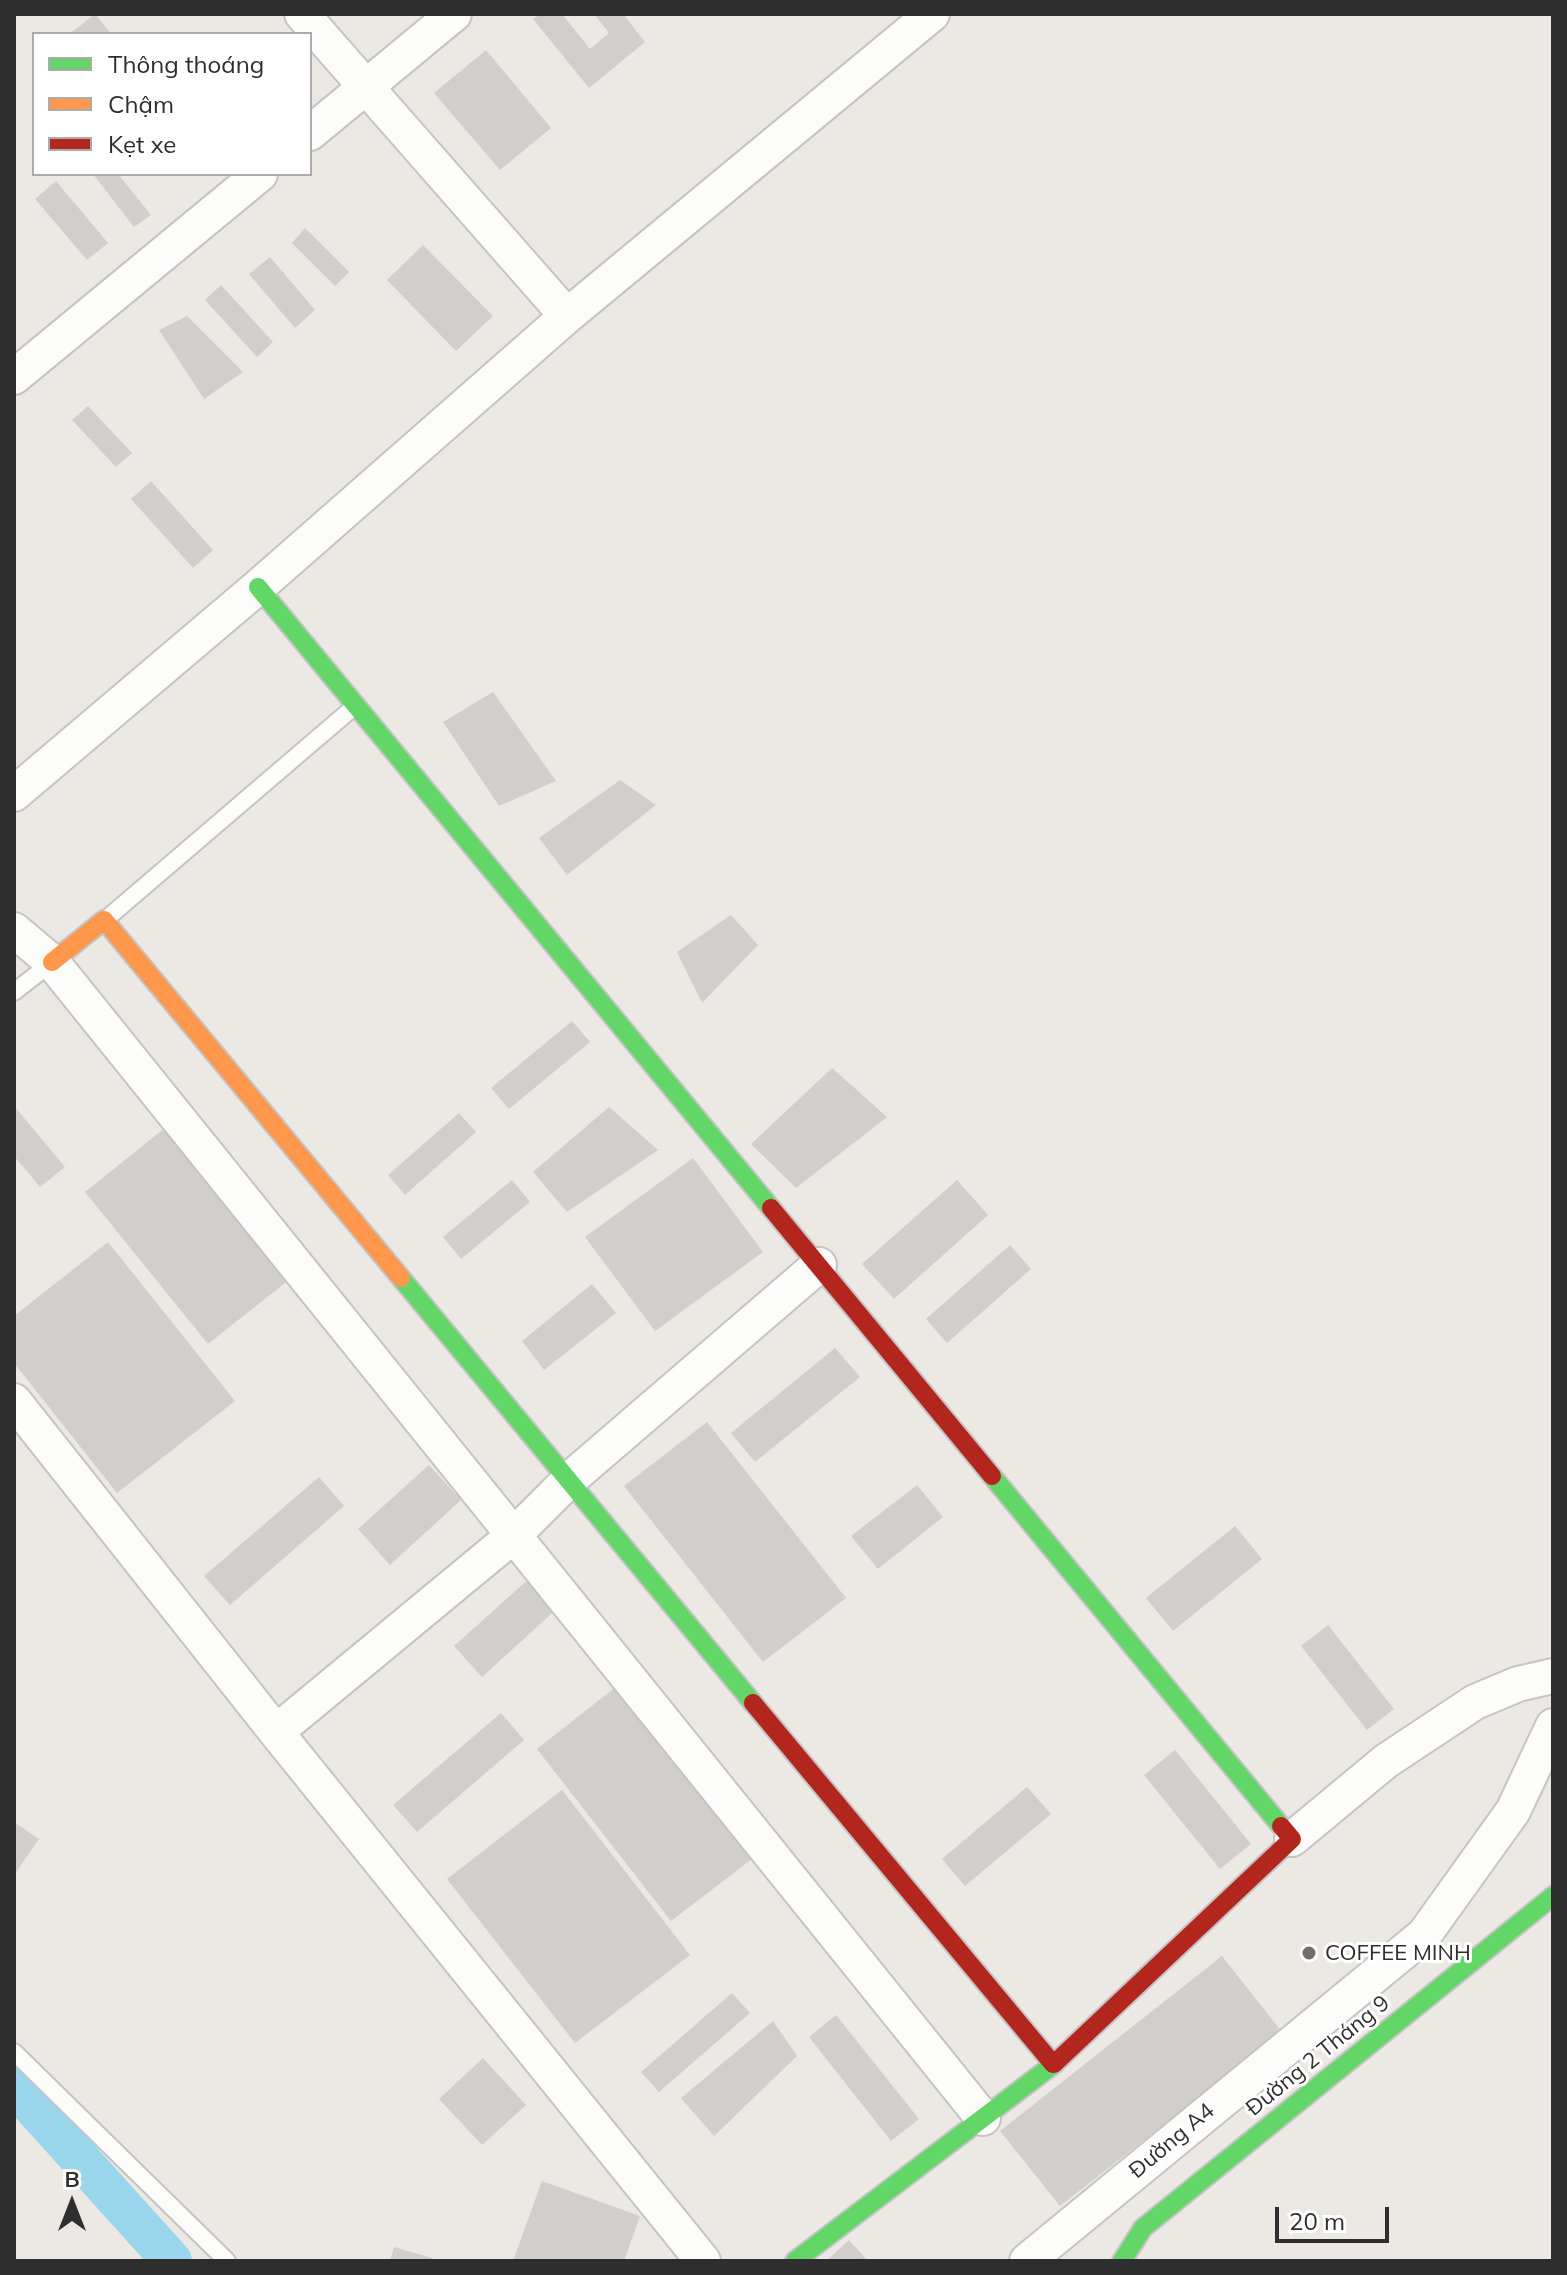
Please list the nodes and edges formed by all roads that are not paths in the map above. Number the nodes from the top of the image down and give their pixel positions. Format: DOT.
graph roads {
  1 [pos="302,14"];
  2 [pos="454,14"];
  3 [pos="932,14"];
  4 [pos="366,87"];
  5 [pos="312,131"];
  6 [pos="258,176"];
  7 [pos="567,316"];
  8 [pos="14,377"];
  9 [pos="258,587"];
  10 [pos="356,705"];
  11 [pos="14,794"];
  12 [pos="104,920"];
  13 [pos="14,930"];
  14 [pos="52,962"];
  15 [pos="14,992"];
  16 [pos="819,1265"];
  17 [pos="14,1401"];
  18 [pos="569,1480"];
  19 [pos="513,1536"];
  20 [pos="1553,1676"];
  21 [pos="1553,1726"];
  22 [pos="276,1732"];
  23 [pos="1292,1839"];
  24 [pos="1553,1896"];
  25 [pos="14,2052"];
  26 [pos="1053,2064"];
  27 [pos="983,2118"];
  28 [pos="227,2261"];
  29 [pos="703,2261"];
  30 [pos="795,2261"];
  31 [pos="1027,2261"];
  32 [pos="1122,2261"];
  1 -- 4 [label="street"];
  2 -- 4 [label="street"];
  3 -- 7 [label="street"];
  4 -- 5 [label="street"];
  4 -- 7 [label="street"];
  6 -- 8 [label="street"];
  7 -- 9 [label="street"];
  9 -- 10 [label="main road"];
  9 -- 11 [label="street"];
  10 -- 12 [label="lane"];
  10 -- 16 [label="main road"];
  12 -- 14 [label="main road"];
  12 -- 18 [label="main road"];
  13 -- 14 [label="street"];
  14 -- 15 [label="lane"];
  14 -- 19 [label="street"];
  16 -- 18 [label="street"];
  16 -- 23 [label="main road"];
  17 -- 22 [label="street"];
  18 -- 19 [label="street"];
  18 -- 26 [label="main road"];
  19 -- 22 [label="street"];
  19 -- 27 [label="street"];
  20 -- 23 [label="street"];
  21 -- 31 [label="street, Đường A4"];
  22 -- 29 [label="street"];
  23 -- 26 [label="main road"];
  24 -- 32 [label="main road, Đường 2 Tháng 9"];
  25 -- 28 [label="lane"];
  26 -- 27 [label="main road"];
  27 -- 30 [label="main road"];
}
